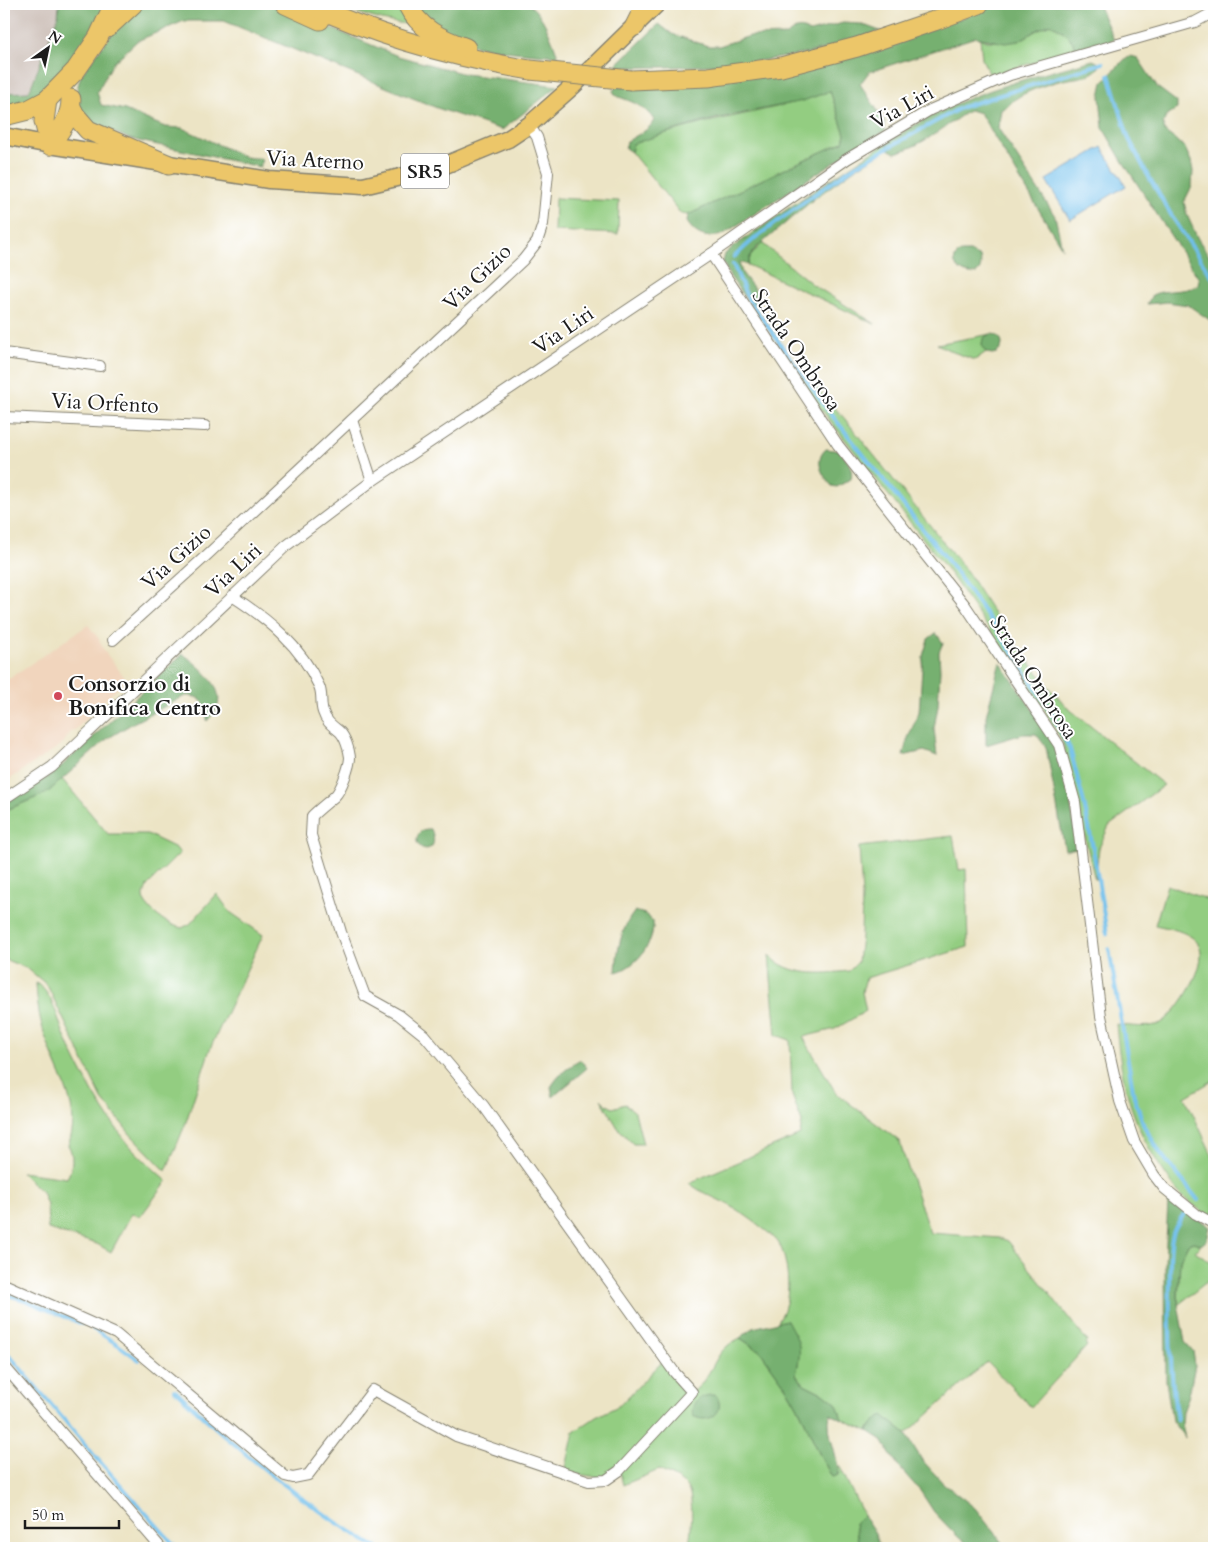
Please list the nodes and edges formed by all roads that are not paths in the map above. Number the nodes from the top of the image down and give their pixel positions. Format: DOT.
graph roads {
  1 [pos="114,4"];
  2 [pos="133,4"];
  3 [pos="285,4"];
  4 [pos="309,4"];
  5 [pos="407,4"];
  6 [pos="646,4"];
  7 [pos="657,4"];
  8 [pos="978,4"];
  9 [pos="1214,12"];
  10 [pos="635,26"];
  11 [pos="98,38"];
  12 [pos="412,44"];
  13 [pos="509,67"];
  14 [pos="76,70"];
  15 [pos="47,100"];
  16 [pos="71,107"];
  17 [pos="4,116"];
  18 [pos="529,125"];
  19 [pos="4,136"];
  20 [pos="50,145"];
  21 [pos="168,165"];
  22 [pos="711,254"];
  23 [pos="4,353"];
  24 [pos="100,366"];
  25 [pos="4,417"];
  26 [pos="352,420"];
  27 [pos="205,426"];
  28 [pos="372,481"];
  29 [pos="232,596"];
  30 [pos="113,640"];
  31 [pos="4,799"];
  32 [pos="1214,1224"];
  33 [pos="4,1284"];
  34 [pos="4,1366"];
  35 [pos="161,1548"];
  1 -- 11 [label="highway"];
  2 -- 11 [label="highway"];
  3 -- 12 [label="highway"];
  4 -- 12 [label="highway"];
  5 -- 13 [label="highway"];
  6 -- 10 [label="highway"];
  7 -- 10 [label="main road, Via Aterno / SR5"];
  8 -- 13 [label="highway, bridge"];
  9 -- 22 [label="street, Via Liri"];
  10 -- 18 [label="main road, Via Aterno / SR5"];
  11 -- 14 [label="highway"];
  12 -- 13 [label="highway"];
  14 -- 15 [label="highway"];
  14 -- 16 [label="highway"];
  15 -- 17 [label="highway"];
  15 -- 20 [label="highway"];
  16 -- 20 [label="highway"];
  16 -- 21 [label="highway"];
  18 -- 21 [label="main road, Via Aterno / SR5"];
  18 -- 26 [label="street, Via Gizio"];
  19 -- 20 [label="main road, Via Aterno / SR5"];
  20 -- 21 [label="main road, Via Aterno / SR5"];
  22 -- 28 [label="street, Via Liri"];
  22 -- 32 [label="street, Strada Ombrosa"];
  23 -- 24 [label="street"];
  25 -- 27 [label="street, Via Orfento"];
  26 -- 28 [label="street"];
  26 -- 30 [label="street, Via Gizio"];
  28 -- 29 [label="street, Via Liri"];
  29 -- 31 [label="street, Via Liri"];
  29 -- 33 [label="street"];
  34 -- 35 [label="street"];
}
